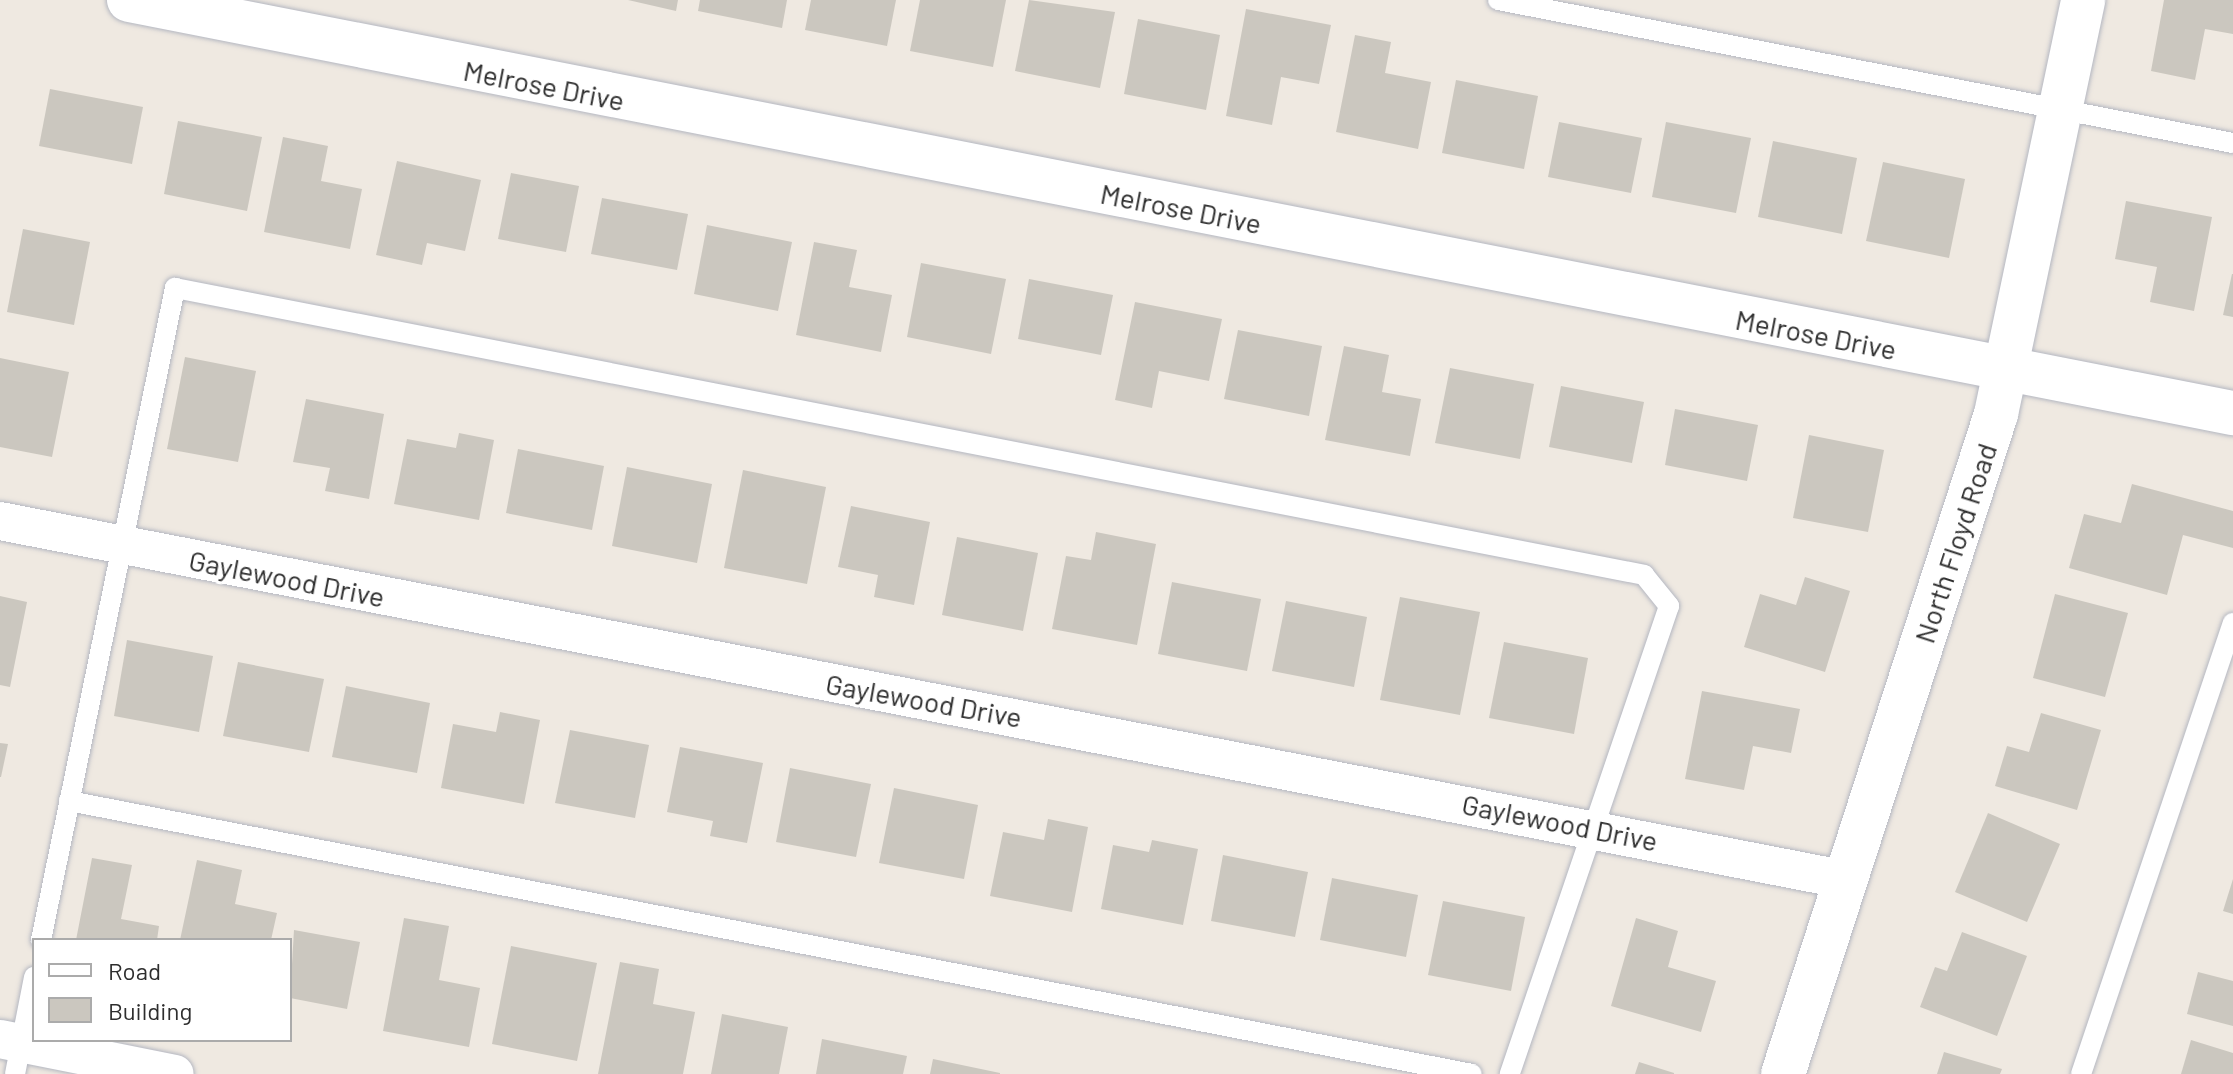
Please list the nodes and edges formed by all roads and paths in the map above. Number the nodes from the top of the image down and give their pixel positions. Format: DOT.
graph roads {
  1 [pos="129,0"];
  2 [pos="1498,0"];
  3 [pos="2083,0"];
  4 [pos="2059,110"];
  5 [pos="2233,143"];
  6 [pos="2002,371"];
  7 [pos="2233,413"];
  8 [pos="0,521"];
  9 [pos="119,545"];
  10 [pos="2233,623"];
  11 [pos="69,801"];
  12 [pos="1593,829"];
  13 [pos="1847,880"];
  14 [pos="41,938"];
  15 [pos="32,984"];
  16 [pos="12,1052"];
  17 [pos="175,1074"];
  18 [pos="1472,1074"];
  19 [pos="1510,1074"];
  20 [pos="1783,1074"];
  21 [pos="2081,1074"];
  1 -- 6 [label="street, Melrose Drive"];
  2 -- 4 [label="lane"];
  3 -- 4 [label="street, North Floyd Road"];
  4 -- 5 [label="lane"];
  4 -- 6 [label="street, North Floyd Road"];
  6 -- 7 [label="street, Melrose Drive"];
  6 -- 13 [label="street, North Floyd Road"];
  8 -- 9 [label="street, Gaylewood Drive"];
  9 -- 11 [label="lane"];
  9 -- 12 [label="street, Gaylewood Drive"];
  9 -- 12 [label="lane"];
  10 -- 21 [label="lane"];
  11 -- 14 [label="lane"];
  11 -- 18 [label="lane"];
  12 -- 13 [label="street, Gaylewood Drive"];
  12 -- 19 [label="lane"];
  13 -- 20 [label="street, North Floyd Road"];
  15 -- 16 [label="lane"];
  16 -- 17 [label="street"];
}
